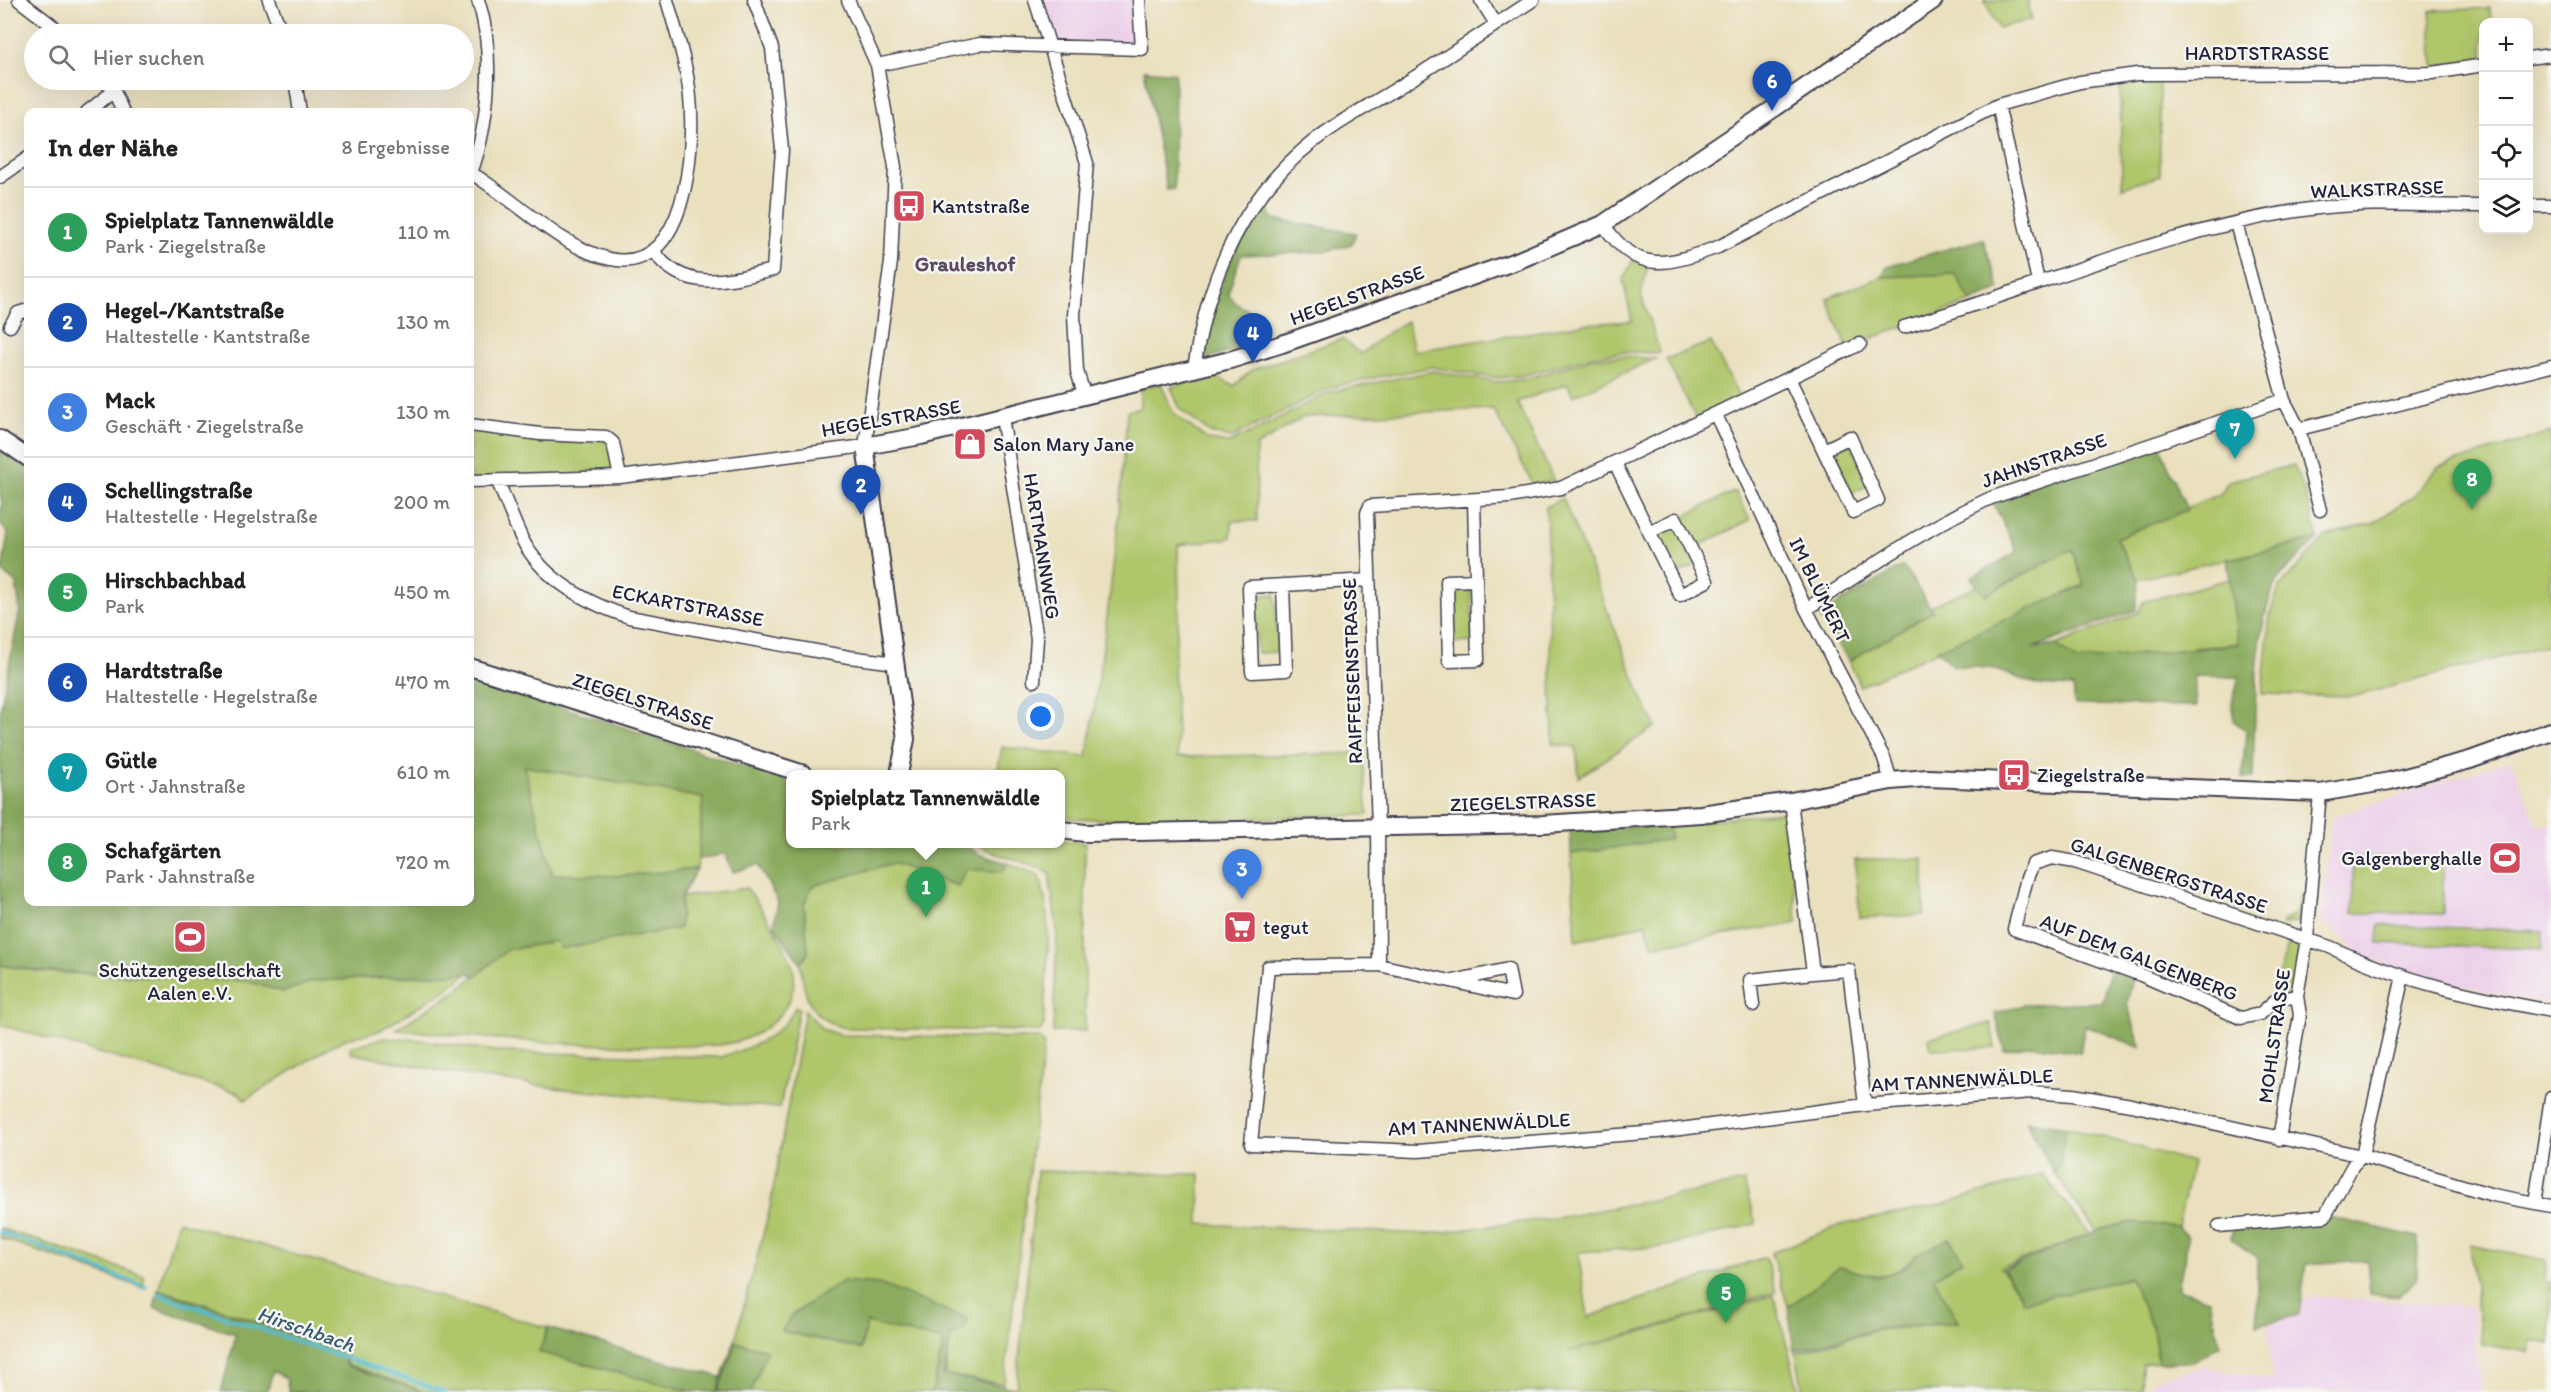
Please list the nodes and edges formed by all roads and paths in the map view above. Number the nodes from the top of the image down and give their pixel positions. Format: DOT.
graph roads {
  1 [pos="19,0"];
  2 [pos="270,0"];
  3 [pos="478,0"];
  4 [pos="667,0"];
  5 [pos="754,0"];
  6 [pos="848,0"];
  7 [pos="1035,0"];
  8 [pos="1139,0"];
  9 [pos="1481,0"];
  10 [pos="1533,0"];
  11 [pos="1934,0"];
  12 [pos="50,24"];
  13 [pos="278,24"];
  14 [pos="1496,24"];
  15 [pos="1051,47"];
  16 [pos="2551,55"];
  17 [pos="2533,57"];
  18 [pos="877,65"];
  19 [pos="2479,66"];
  20 [pos="297,90"];
  21 [pos="114,91"];
  22 [pos="1998,105"];
  23 [pos="92,108"];
  24 [pos="121,108"];
  25 [pos="299,108"];
  26 [pos="24,161"];
  27 [pos="474,164"];
  28 [pos="474,176"];
  29 [pos="0,177"];
  30 [pos="2479,206"];
  31 [pos="2533,206"];
  32 [pos="2551,206"];
  33 [pos="2236,223"];
  34 [pos="1603,224"];
  35 [pos="654,252"];
  36 [pos="2038,281"];
  37 [pos="24,311"];
  38 [pos="10,326"];
  39 [pos="1904,327"];
  40 [pos="1860,344"];
  41 [pos="2551,366"];
  42 [pos="1194,369"];
  43 [pos="1789,378"];
  44 [pos="1084,394"];
  45 [pos="2284,400"];
  46 [pos="1716,415"];
  47 [pos="1002,417"];
  48 [pos="474,426"];
  49 [pos="2299,429"];
  50 [pos="0,439"];
  51 [pos="865,446"];
  52 [pos="1824,450"];
  53 [pos="24,455"];
  54 [pos="1615,463"];
  55 [pos="620,477"];
  56 [pos="474,481"];
  57 [pos="498,482"];
  58 [pos="1474,500"];
  59 [pos="2320,510"];
  60 [pos="1649,532"];
  61 [pos="1368,580"];
  62 [pos="1476,580"];
  63 [pos="1282,586"];
  64 [pos="1806,609"];
  65 [pos="897,663"];
  66 [pos="474,668"];
  67 [pos="1034,681"];
  68 [pos="2551,731"];
  69 [pos="792,770"];
  70 [pos="900,770"];
  71 [pos="1891,781"];
  72 [pos="2320,793"];
  73 [pos="1791,801"];
  74 [pos="1378,828"];
  75 [pos="1065,830"];
  76 [pos="2027,878"];
  77 [pos="2307,939"];
  78 [pos="1379,965"];
  79 [pos="1814,973"];
  80 [pos="2403,976"];
  81 [pos="1453,981"];
  82 [pos="2297,996"];
  83 [pos="1753,1005"];
  84 [pos="2551,1011"];
  85 [pos="2551,1098"];
  86 [pos="1865,1105"];
  87 [pos="2549,1131"];
  88 [pos="2279,1139"];
  89 [pos="2362,1156"];
  90 [pos="2535,1203"];
  91 [pos="2551,1206"];
  92 [pos="2219,1226"];
  1 -- 12 [label="street"];
  2 -- 13 [label="street"];
  3 -- 27 [label="street"];
  4 -- 35 [label="street"];
  5 -- 35 [label="street"];
  6 -- 18 [label="street"];
  7 -- 15 [label="street"];
  8 -- 15 [label="street"];
  9 -- 14 [label="street"];
  10 -- 14 [label="street"];
  11 -- 34 [label="main road, HEGELSTRASSE"];
  14 -- 42 [label="street"];
  15 -- 18 [label="street"];
  15 -- 44 [label="street"];
  16 -- 17 [label="street"];
  18 -- 51 [label="street"];
  19 -- 22 [label="street, HARDTSTRASSE"];
  20 -- 25 [label="street"];
  21 -- 23 [label="street"];
  21 -- 24 [label="street"];
  22 -- 34 [label="street, HARDTSTRASSE"];
  22 -- 36 [label="street"];
  26 -- 29 [label="street"];
  28 -- 35 [label="street"];
  30 -- 33 [label="street, WALKSTRASSE"];
  31 -- 32 [label="street"];
  33 -- 36 [label="street, WALKSTRASSE"];
  33 -- 45 [label="street"];
  34 -- 42 [label="main road, HEGELSTRASSE"];
  36 -- 39 [label="street, WALKSTRASSE"];
  37 -- 38 [label="street"];
  40 -- 43 [label="street"];
  41 -- 49 [label="street"];
  42 -- 44 [label="main road, HEGELSTRASSE"];
  43 -- 46 [label="street"];
  43 -- 52 [label="street"];
  44 -- 47 [label="main road, HEGELSTRASSE"];
  45 -- 49 [label="street"];
  45 -- 64 [label="street, JAHNSTRASSE"];
  46 -- 54 [label="street"];
  46 -- 64 [label="street, IM BLÜMERT"];
  47 -- 51 [label="main road, HEGELSTRASSE"];
  47 -- 67 [label="street, HARTMANNWEG"];
  48 -- 55 [label="street"];
  49 -- 59 [label="street"];
  50 -- 53 [label="main road"];
  51 -- 55 [label="street, HEGELSTRASSE"];
  51 -- 65 [label="main road"];
  52 -- 52 [label="street"];
  54 -- 58 [label="street"];
  54 -- 60 [label="street"];
  55 -- 57 [label="street, HEGELSTRASSE"];
  56 -- 57 [label="street, HEGELSTRASSE"];
  57 -- 65 [label="street, ECKARTSTRASSE"];
  58 -- 61 [label="street, RAIFFEISENSTRASSE"];
  58 -- 62 [label="street"];
  60 -- 60 [label="street"];
  61 -- 63 [label="street"];
  61 -- 74 [label="street, RAIFFEISENSTRASSE"];
  62 -- 62 [label="street"];
  63 -- 63 [label="street"];
  64 -- 71 [label="street, IM BLÜMERT"];
  65 -- 70 [label="main road"];
  66 -- 69 [label="main road, ZIEGELSTRASSE"];
  68 -- 72 [label="main road, ZIEGELSTRASSE"];
  71 -- 72 [label="main road, ZIEGELSTRASSE"];
  71 -- 73 [label="main road, ZIEGELSTRASSE"];
  72 -- 77 [label="street"];
  73 -- 74 [label="main road, ZIEGELSTRASSE"];
  73 -- 79 [label="street"];
  74 -- 75 [label="main road, ZIEGELSTRASSE"];
  74 -- 78 [label="street"];
  76 -- 77 [label="street, GALGENBERGSTRASSE"];
  76 -- 82 [label="street, AUF DEM GALGENBERG"];
  77 -- 80 [label="street, GALGENBERGSTRASSE"];
  77 -- 82 [label="street, MOHLSTRASSE"];
  78 -- 81 [label="street"];
  78 -- 86 [label="street, AM TANNENWÄLDLE"];
  79 -- 83 [label="street"];
  79 -- 86 [label="street"];
  80 -- 84 [label="street, GALGENBERGSTRASSE"];
  80 -- 89 [label="street"];
  82 -- 88 [label="street, MOHLSTRASSE"];
  85 -- 87 [label="street"];
  86 -- 88 [label="street, AM TANNENWÄLDLE"];
  87 -- 90 [label="street"];
  88 -- 89 [label="street"];
  89 -- 90 [label="street"];
  89 -- 92 [label="street"];
  90 -- 91 [label="street"];
}
